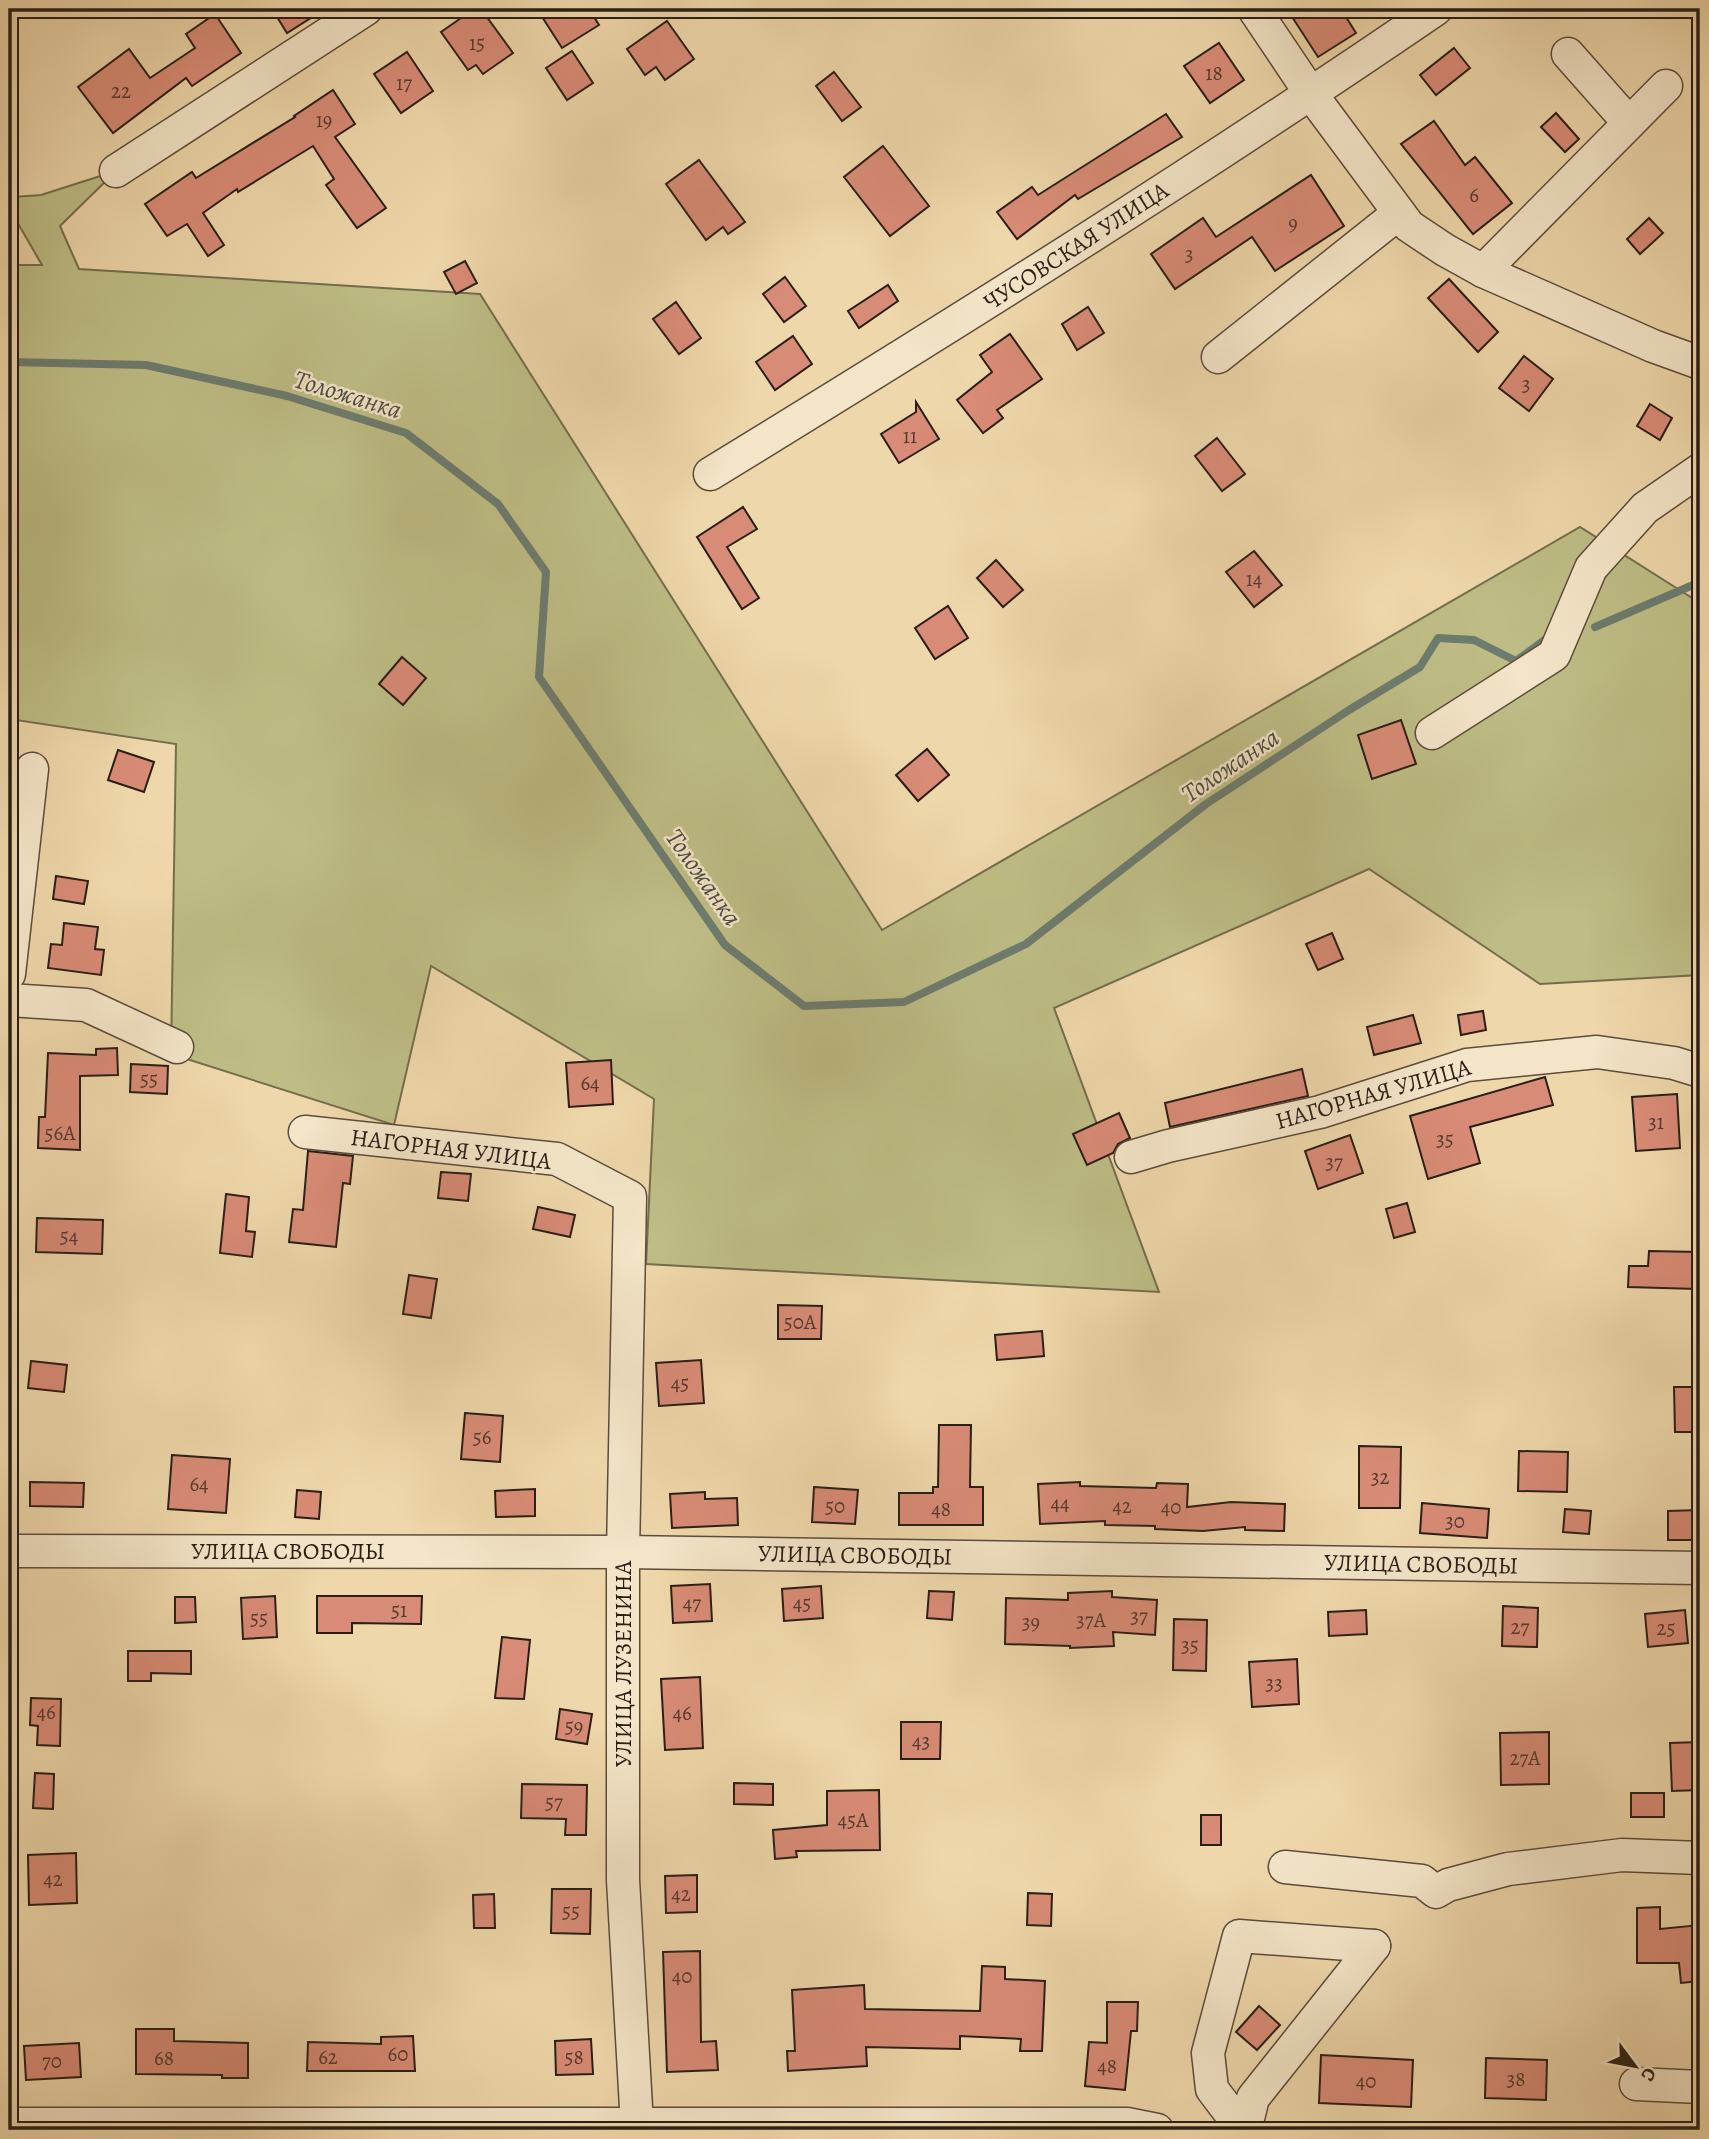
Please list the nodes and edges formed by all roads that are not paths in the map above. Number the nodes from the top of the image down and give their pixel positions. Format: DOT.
graph roads {
  1 [pos="1254,9"];
  2 [pos="1436,9"];
  3 [pos="361,10"];
  4 [pos="1568,54"];
  5 [pos="1666,86"];
  6 [pos="1311,94"];
  7 [pos="1629,123"];
  8 [pos="116,171"];
  9 [pos="1404,219"];
  10 [pos="1483,271"];
  11 [pos="1218,357"];
  12 [pos="1700,363"];
  13 [pos="1700,470"];
  14 [pos="710,474"];
  15 [pos="1432,733"];
  16 [pos="32,769"];
  17 [pos="9,974"];
  18 [pos="9,1000"];
  19 [pos="177,1047"];
  20 [pos="1700,1071"];
  21 [pos="305,1132"];
  22 [pos="1131,1157"];
  23 [pos="631,1197"];
  24 [pos="9,1551"];
  25 [pos="623,1552"];
  26 [pos="1700,1568"];
  27 [pos="1700,1858"];
  28 [pos="1284,1867"];
  29 [pos="1636,2084"];
  30 [pos="1700,2087"];
  31 [pos="9,2124"];
  32 [pos="1057,2127"];
  33 [pos="635,2128"];
  34 [pos="1157,2130"];
  35 [pos="1244,2130"];
  1 -- 6 [label="street"];
  2 -- 6 [label="street, ЧУСОВСКАЯ УЛИЦА"];
  3 -- 8 [label="street"];
  4 -- 7 [label="street"];
  5 -- 7 [label="street"];
  6 -- 9 [label="street"];
  6 -- 14 [label="street, ЧУСОВСКАЯ УЛИЦА"];
  7 -- 10 [label="street"];
  9 -- 10 [label="street"];
  9 -- 11 [label="street"];
  10 -- 12 [label="street"];
  13 -- 15 [label="street"];
  16 -- 17 [label="street"];
  18 -- 19 [label="street"];
  20 -- 22 [label="street, НАГОРНАЯ УЛИЦА"];
  21 -- 23 [label="street, НАГОРНАЯ УЛИЦА"];
  23 -- 25 [label="street, УЛИЦА ЛУЗЕНИНА"];
  24 -- 25 [label="street, УЛИЦА СВОБОДЫ"];
  25 -- 26 [label="street, УЛИЦА СВОБОДЫ"];
  25 -- 33 [label="street, УЛИЦА ЛУЗЕНИНА"];
  27 -- 28 [label="street"];
  29 -- 30 [label="street"];
  31 -- 33 [label="street"];
  32 -- 33 [label="street"];
  32 -- 34 [label="street"];
  35 -- 35 [label="street"];
}
